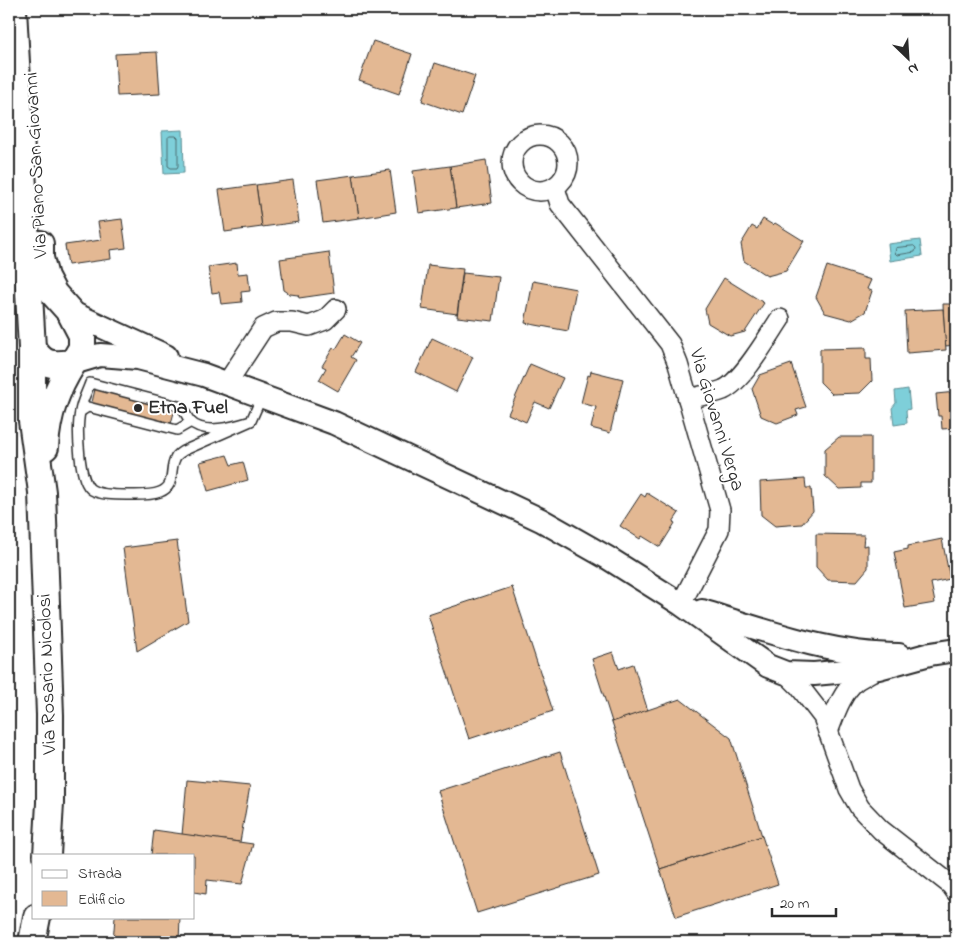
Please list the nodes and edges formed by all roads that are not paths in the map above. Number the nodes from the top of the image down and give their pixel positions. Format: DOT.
graph roads {
  1 [pos="13,9"];
  2 [pos="30,9"];
  3 [pos="555,188"];
  4 [pos="18,272"];
  5 [pos="336,309"];
  6 [pos="70,312"];
  7 [pos="780,319"];
  8 [pos="32,348"];
  9 [pos="73,363"];
  10 [pos="204,376"];
  11 [pos="227,383"];
  12 [pos="262,396"];
  13 [pos="688,399"];
  14 [pos="80,412"];
  15 [pos="251,421"];
  16 [pos="191,422"];
  17 [pos="42,492"];
  18 [pos="681,604"];
  19 [pos="956,650"];
  20 [pos="930,654"];
  21 [pos="879,668"];
  22 [pos="786,673"];
  23 [pos="828,732"];
  24 [pos="47,854"];
  25 [pos="956,892"];
  26 [pos="37,918"];
  27 [pos="32,942"];
  1 -- 4 [label="main road, Via Piano San Giovanni"];
  2 -- 6 [label="main road, Via Piano San Giovanni"];
  3 -- 13 [label="street, Via Giovanni Verga"];
  4 -- 8 [label="main road, Via Piano San Giovanni"];
  5 -- 11 [label="street"];
  6 -- 9 [label="main road, Via Piano San Giovanni"];
  6 -- 10 [label="street"];
  7 -- 13 [label="street"];
  8 -- 9 [label="main road"];
  8 -- 17 [label="main road, Via Piano San Giovanni"];
  9 -- 10 [label="street"];
  9 -- 17 [label="main road, Via Piano San Giovanni"];
  10 -- 11 [label="street"];
  11 -- 12 [label="street"];
  12 -- 15 [label="lane"];
  12 -- 18 [label="street"];
  13 -- 18 [label="street, Via Giovanni Verga"];
  14 -- 15 [label="lane"];
  14 -- 16 [label="lane"];
  14 -- 16 [label="lane"];
  15 -- 16 [label="lane"];
  17 -- 24 [label="main road, Via Rosario Nicolosi"];
  18 -- 20 [label="street"];
  18 -- 22 [label="street"];
  19 -- 20 [label="street"];
  20 -- 21 [label="street"];
  21 -- 22 [label="street"];
  21 -- 23 [label="street"];
  22 -- 23 [label="street"];
  23 -- 25 [label="street"];
  26 -- 27 [label="main road"];
}
